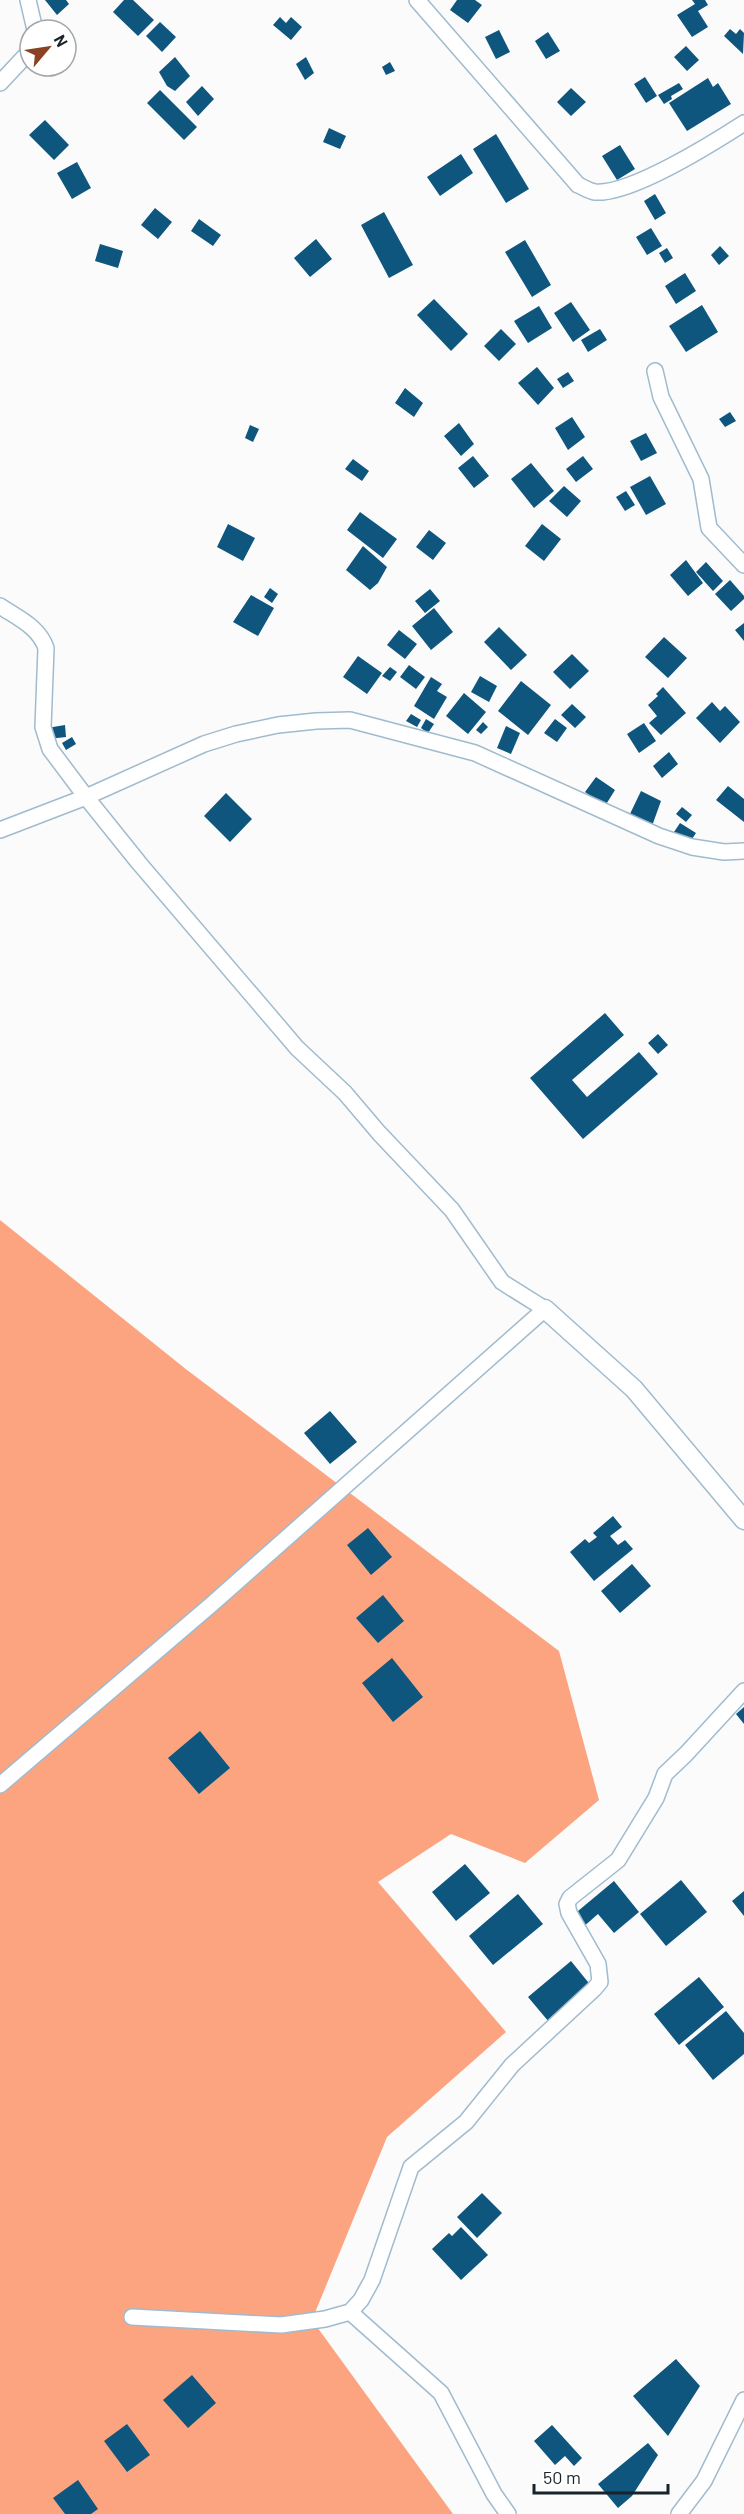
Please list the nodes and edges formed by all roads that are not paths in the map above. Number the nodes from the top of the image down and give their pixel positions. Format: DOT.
graph roads {
  1 [pos="28,0"];
  2 [pos="417,0"];
  3 [pos="32,18"];
  4 [pos="18,64"];
  5 [pos="0,83"];
  6 [pos="744,123"];
  7 [pos="656,371"];
  8 [pos="744,565"];
  9 [pos="0,606"];
  10 [pos="86,797"];
  11 [pos="0,830"];
  12 [pos="744,851"];
  13 [pos="545,1309"];
  14 [pos="744,1520"];
  15 [pos="744,1691"];
  16 [pos="0,1785"];
  17 [pos="350,2312"];
  18 [pos="132,2317"];
  19 [pos="744,2400"];
  20 [pos="508,2514"];
  21 [pos="679,2514"];
  1 -- 3 [label="street"];
  2 -- 6 [label="street"];
  4 -- 5 [label="street"];
  7 -- 8 [label="street"];
  9 -- 10 [label="street"];
  10 -- 11 [label="street"];
  10 -- 12 [label="street"];
  10 -- 13 [label="street"];
  13 -- 14 [label="street"];
  13 -- 16 [label="street"];
  15 -- 17 [label="street"];
  17 -- 18 [label="street"];
  17 -- 20 [label="street"];
  19 -- 21 [label="street"];
}
